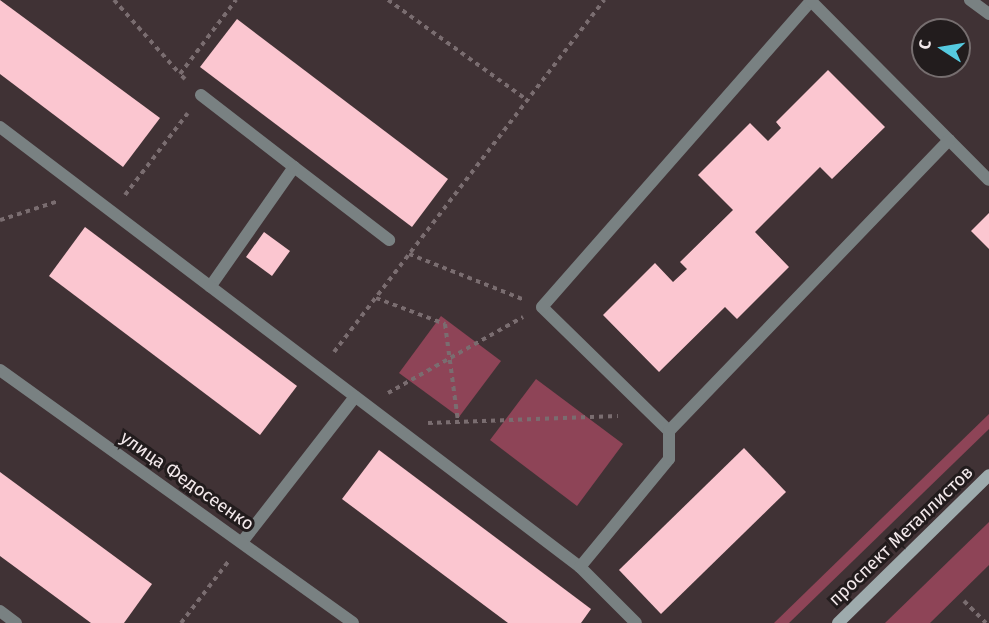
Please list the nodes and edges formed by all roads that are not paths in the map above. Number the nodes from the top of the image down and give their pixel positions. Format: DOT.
graph roads {
  1 [pos="812,0"];
  2 [pos="970,0"];
  3 [pos="989,14"];
  4 [pos="201,95"];
  5 [pos="0,127"];
  6 [pos="949,140"];
  7 [pos="294,167"];
  8 [pos="989,180"];
  9 [pos="389,240"];
  10 [pos="210,287"];
  11 [pos="0,370"];
  12 [pos="355,397"];
  13 [pos="669,431"];
  14 [pos="989,475"];
  15 [pos="242,543"];
  16 [pos="580,567"];
  17 [pos="0,611"];
  18 [pos="16,623"];
  19 [pos="353,623"];
  20 [pos="636,623"];
  21 [pos="838,623"];
  1 -- 6 [label="street"];
  1 -- 13 [label="street"];
  2 -- 3 [label="street"];
  4 -- 7 [label="street"];
  5 -- 10 [label="street"];
  6 -- 8 [label="street"];
  6 -- 13 [label="street"];
  7 -- 9 [label="street"];
  7 -- 10 [label="street"];
  10 -- 12 [label="street"];
  11 -- 15 [label="street, улица Федосеенко"];
  12 -- 15 [label="street"];
  12 -- 16 [label="street"];
  13 -- 16 [label="street"];
  14 -- 21 [label="street, проспект Металлистов"];
  15 -- 19 [label="street, улица Федосеенко"];
  16 -- 20 [label="street"];
  17 -- 18 [label="street"];
}
